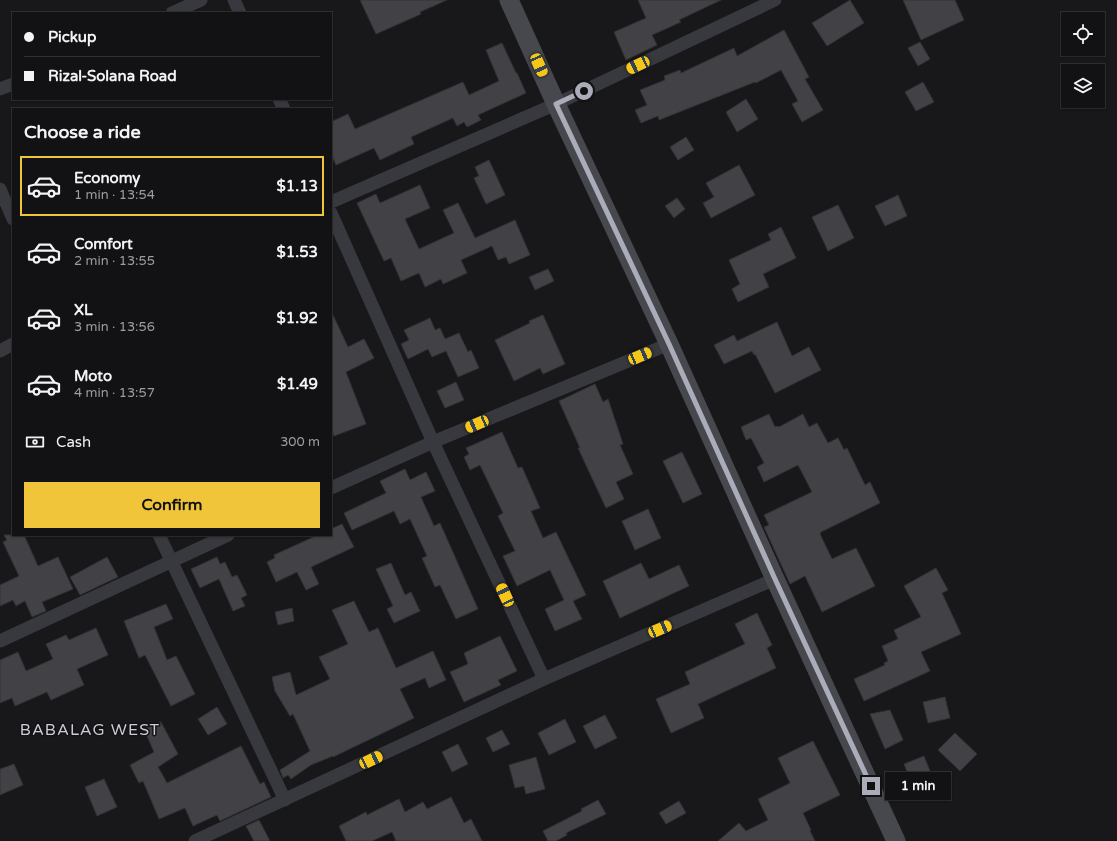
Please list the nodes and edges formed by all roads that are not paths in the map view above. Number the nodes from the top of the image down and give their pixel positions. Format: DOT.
graph roads {
  1 [pos="201,0"];
  2 [pos="234,0"];
  3 [pos="509,0"];
  4 [pos="775,0"];
  5 [pos="174,12"];
  6 [pos="240,12"];
  7 [pos="12,84"];
  8 [pos="0,89"];
  9 [pos="556,104"];
  10 [pos="0,189"];
  11 [pos="332,202"];
  12 [pos="332,215"];
  13 [pos="12,217"];
  14 [pos="669,344"];
  15 [pos="12,345"];
  16 [pos="0,351"];
  17 [pos="433,442"];
  18 [pos="332,488"];
  19 [pos="160,536"];
  20 [pos="226,536"];
  21 [pos="172,560"];
  22 [pos="775,579"];
  23 [pos="0,641"];
  24 [pos="544,679"];
  25 [pos="285,800"];
  26 [pos="195,841"];
  27 [pos="896,841"];
  1 -- 5 [label="street"];
  2 -- 6 [label="street"];
  3 -- 9 [label="main road"];
  4 -- 9 [label="street"];
  7 -- 8 [label="street"];
  9 -- 11 [label="street"];
  9 -- 14 [label="main road"];
  10 -- 13 [label="street"];
  12 -- 17 [label="street"];
  14 -- 17 [label="street"];
  14 -- 22 [label="main road"];
  15 -- 16 [label="street"];
  17 -- 18 [label="street"];
  17 -- 24 [label="street"];
  19 -- 21 [label="street"];
  20 -- 21 [label="street"];
  21 -- 23 [label="street"];
  21 -- 25 [label="street"];
  22 -- 24 [label="street"];
  22 -- 27 [label="main road"];
  24 -- 25 [label="street"];
  25 -- 26 [label="street"];
}
